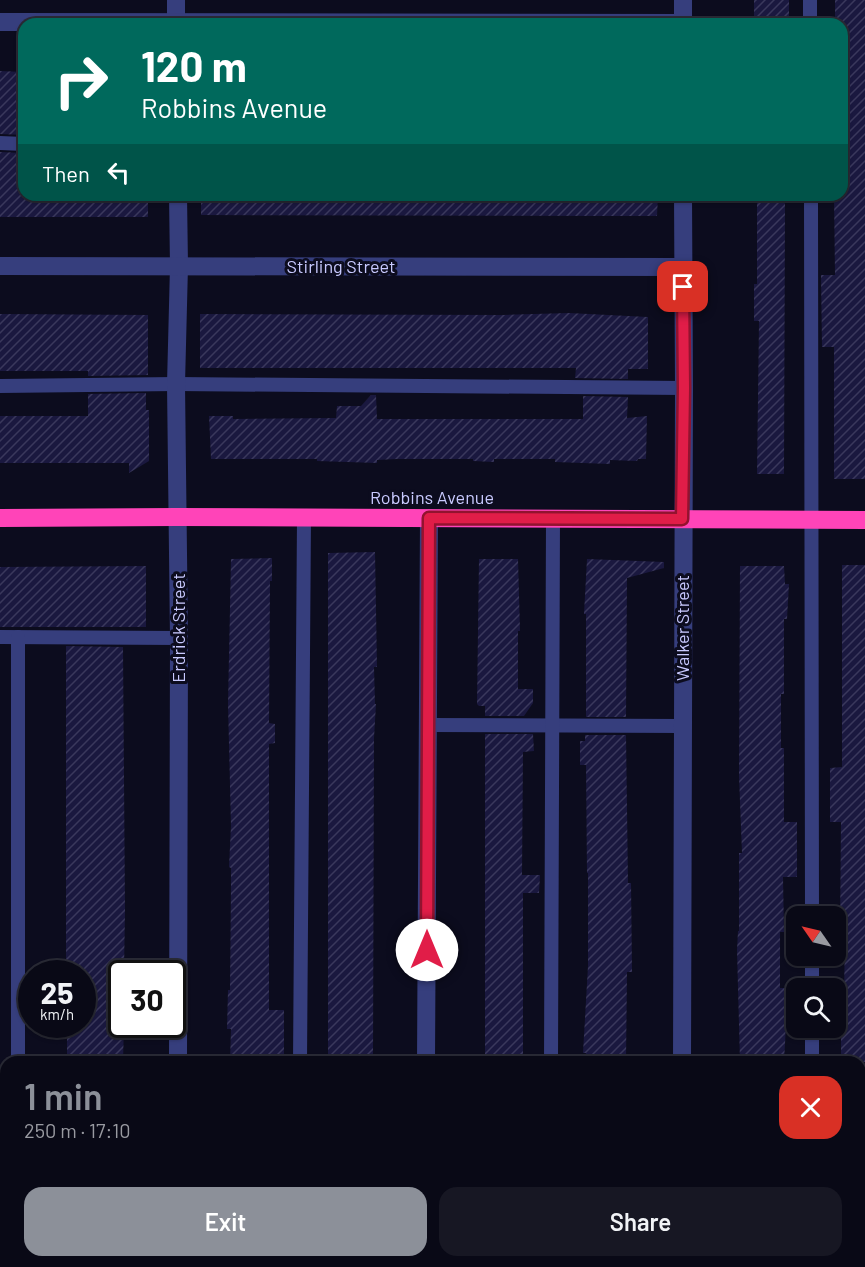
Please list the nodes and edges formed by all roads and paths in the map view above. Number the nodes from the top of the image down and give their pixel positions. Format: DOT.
graph roads {
  1 [pos="176,0"];
  2 [pos="683,0"];
  3 [pos="810,0"];
  4 [pos="176,18"];
  5 [pos="683,18"];
  6 [pos="810,18"];
  7 [pos="0,22"];
  8 [pos="18,22"];
  9 [pos="0,143"];
  10 [pos="18,144"];
  11 [pos="178,201"];
  12 [pos="683,201"];
  13 [pos="811,201"];
  14 [pos="0,266"];
  15 [pos="179,266"];
  16 [pos="682,267"];
  17 [pos="176,384"];
  18 [pos="0,386"];
  19 [pos="684,388"];
  20 [pos="177,517"];
  21 [pos="0,518"];
  22 [pos="304,518"];
  23 [pos="429,518"];
  24 [pos="553,518"];
  25 [pos="682,519"];
  26 [pos="811,520"];
  27 [pos="865,520"];
  28 [pos="18,637"];
  29 [pos="0,638"];
  30 [pos="179,638"];
  31 [pos="428,725"];
  32 [pos="552,726"];
  33 [pos="681,726"];
  34 [pos="812,906"];
  35 [pos="812,1038"];
  36 [pos="18,1056"];
  37 [pos="178,1056"];
  38 [pos="300,1056"];
  39 [pos="426,1056"];
  40 [pos="551,1056"];
  41 [pos="682,1056"];
  42 [pos="812,1056"];
  1 -- 4 [label="street"];
  2 -- 5 [label="street"];
  3 -- 6 [label="lane"];
  7 -- 8 [label="street"];
  9 -- 10 [label="lane"];
  11 -- 15 [label="street, Erdrick Street"];
  12 -- 16 [label="street, Walker Street"];
  13 -- 26 [label="lane"];
  14 -- 15 [label="street, Stirling Street"];
  15 -- 16 [label="street, Stirling Street"];
  15 -- 17 [label="street, Erdrick Street"];
  16 -- 19 [label="street, Walker Street"];
  17 -- 18 [label="lane"];
  17 -- 19 [label="lane"];
  17 -- 20 [label="street, Erdrick Street"];
  19 -- 25 [label="street, Walker Street"];
  20 -- 21 [label="highway, Robbins Avenue"];
  20 -- 22 [label="highway, Robbins Avenue"];
  20 -- 30 [label="street, Erdrick Street"];
  22 -- 23 [label="highway, Robbins Avenue"];
  22 -- 38 [label="lane"];
  23 -- 24 [label="highway, Robbins Avenue"];
  23 -- 31 [label="street"];
  24 -- 25 [label="highway, Robbins Avenue"];
  24 -- 32 [label="lane"];
  25 -- 26 [label="highway, Robbins Avenue"];
  25 -- 33 [label="street, Walker Street"];
  26 -- 27 [label="highway, Robbins Avenue"];
  26 -- 34 [label="lane"];
  28 -- 29 [label="lane"];
  28 -- 30 [label="lane"];
  28 -- 36 [label="lane"];
  30 -- 37 [label="street, Erdrick Street"];
  31 -- 32 [label="lane"];
  31 -- 39 [label="street"];
  32 -- 33 [label="lane"];
  32 -- 40 [label="lane"];
  33 -- 41 [label="street, Walker Street"];
  35 -- 42 [label="lane"];
}
